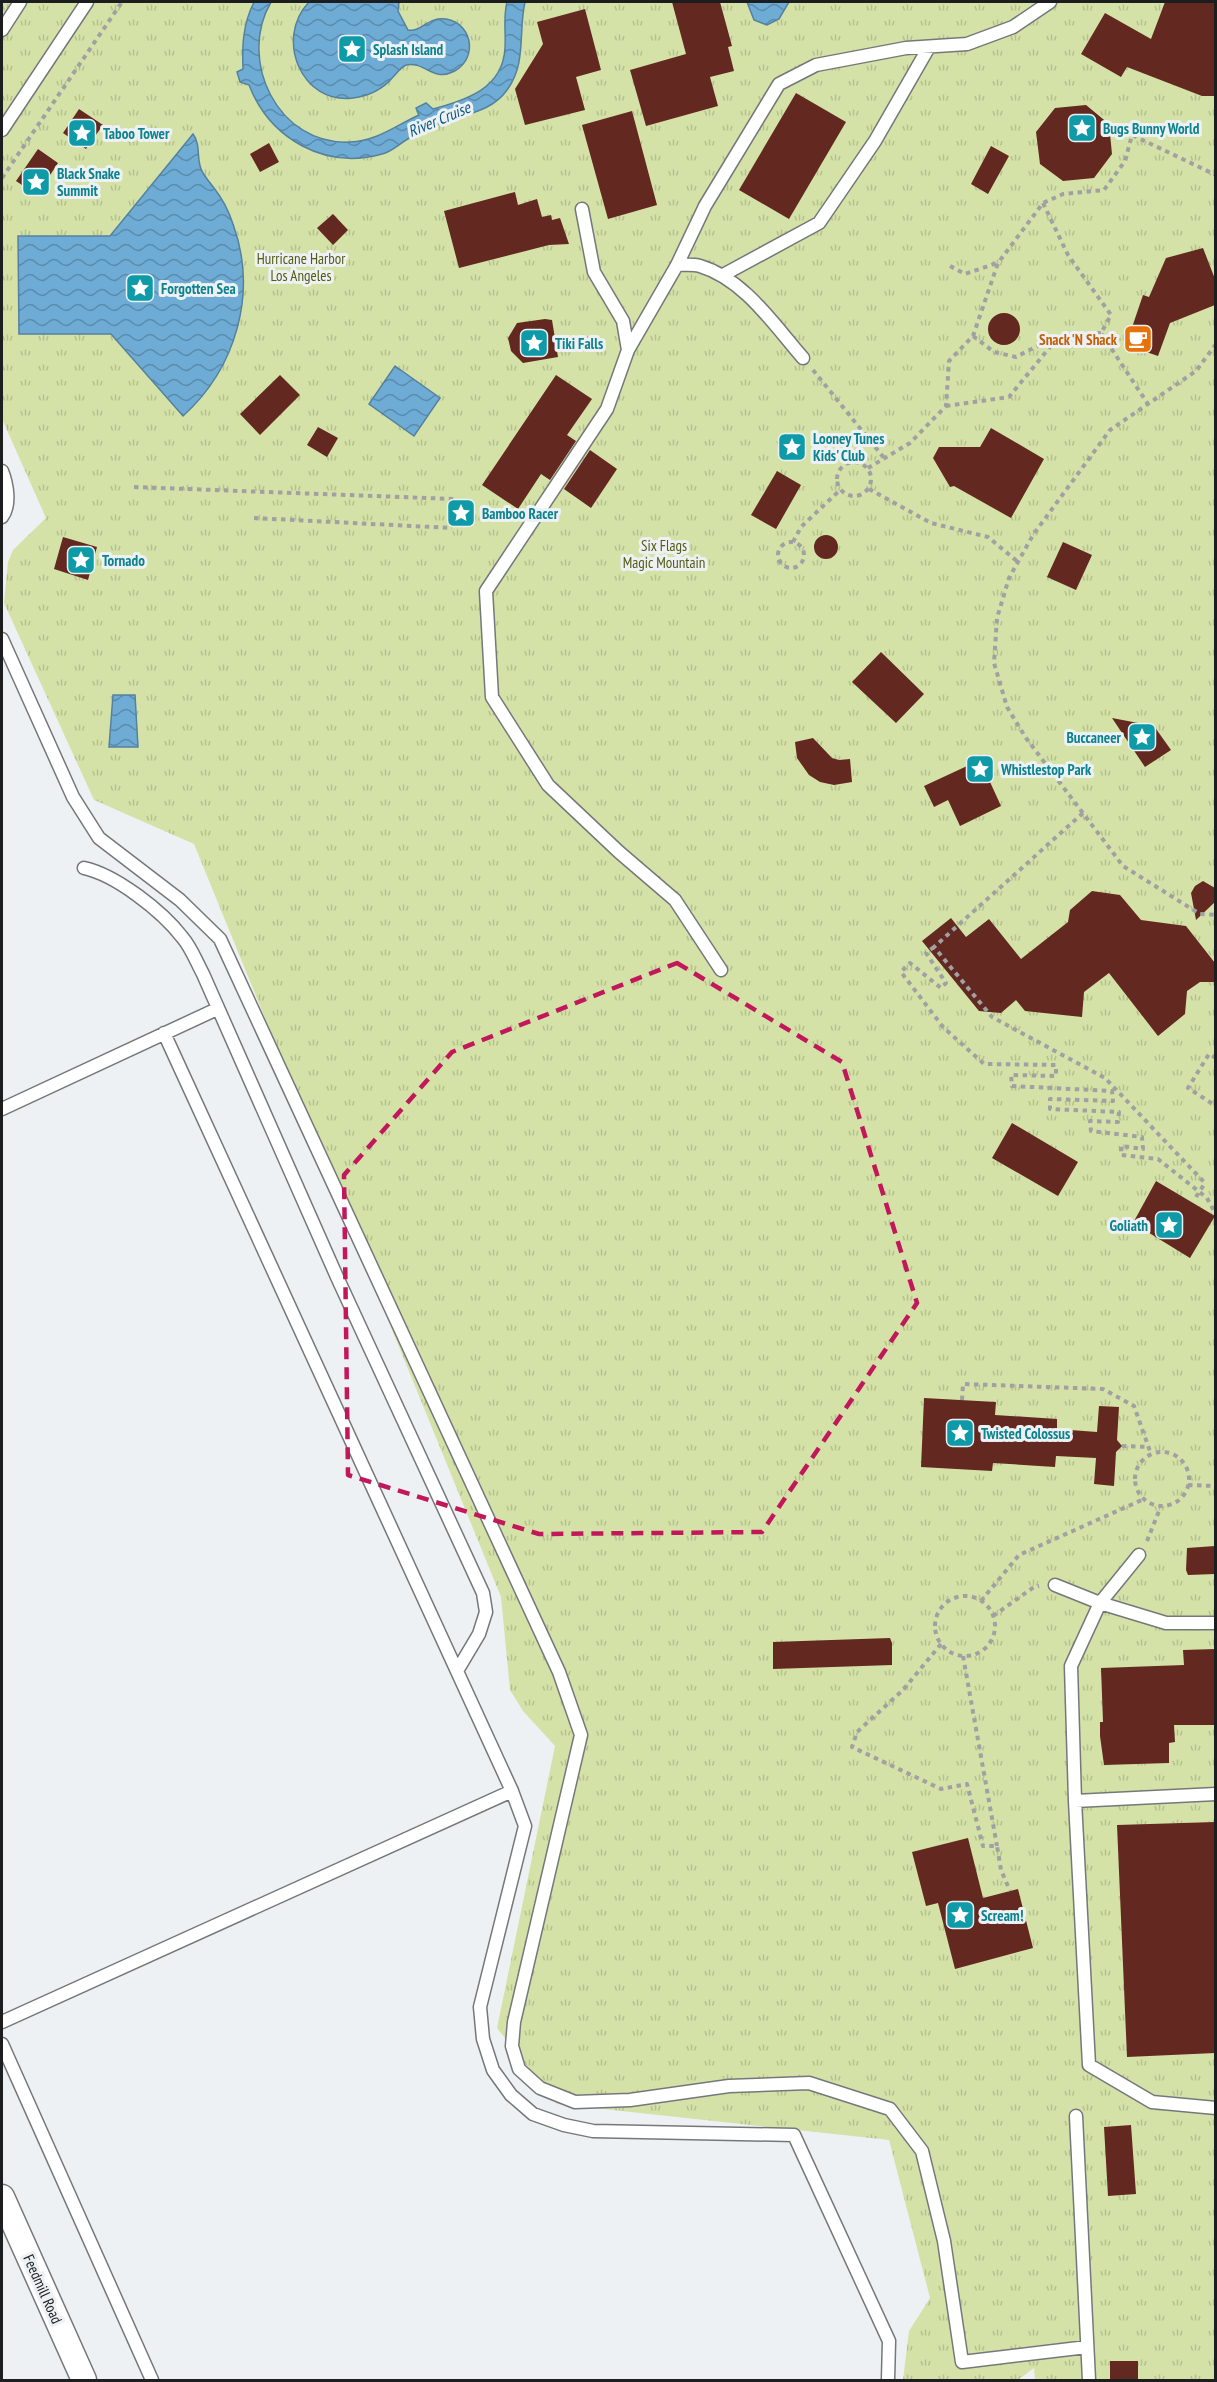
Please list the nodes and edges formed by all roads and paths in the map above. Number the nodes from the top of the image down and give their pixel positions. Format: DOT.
graph roads {
  1 [pos="20,2"];
  2 [pos="87,2"];
  3 [pos="122,2"];
  4 [pos="1050,2"];
  5 [pos="2,30"];
  6 [pos="929,47"];
  7 [pos="2,130"];
  8 [pos="1215,175"];
  9 [pos="2,177"];
  10 [pos="1043,203"];
  11 [pos="582,209"];
  12 [pos="998,263"];
  13 [pos="677,265"];
  14 [pos="950,266"];
  15 [pos="723,275"];
  16 [pos="1101,333"];
  17 [pos="973,336"];
  18 [pos="1059,336"];
  19 [pos="1215,344"];
  20 [pos="628,350"];
  21 [pos="803,358"];
  22 [pos="1148,404"];
  23 [pos="946,406"];
  24 [pos="884,458"];
  25 [pos="868,468"];
  26 [pos="2,471"];
  27 [pos="134,487"];
  28 [pos="840,489"];
  29 [pos="868,489"];
  30 [pos="454,499"];
  31 [pos="2,517"];
  32 [pos="254,518"];
  33 [pos="452,528"];
  34 [pos="793,542"];
  35 [pos="1018,562"];
  36 [pos="2,639"];
  37 [pos="1083,813"];
  38 [pos="84,868"];
  39 [pos="1215,915"];
  40 [pos="934,947"];
  41 [pos="721,970"];
  42 [pos="217,1009"];
  43 [pos="164,1033"];
  44 [pos="1215,1058"];
  45 [pos="1215,1106"];
  46 [pos="2,1109"];
  47 [pos="1196,1197"];
  48 [pos="1212,1214"];
  49 [pos="962,1400"];
  50 [pos="1122,1446"];
  51 [pos="1149,1447"];
  52 [pos="1151,1454"];
  53 [pos="1188,1485"];
  54 [pos="1215,1486"];
  55 [pos="1144,1499"];
  56 [pos="1161,1506"];
  57 [pos="1138,1555"];
  58 [pos="1055,1585"];
  59 [pos="981,1601"];
  60 [pos="1100,1603"];
  61 [pos="993,1616"];
  62 [pos="1215,1623"];
  63 [pos="941,1644"];
  64 [pos="963,1656"];
  65 [pos="457,1671"];
  66 [pos="512,1791"];
  67 [pos="1215,1794"];
  68 [pos="1075,1801"];
  69 [pos="997,1846"];
  70 [pos="1010,1891"];
  71 [pos="2,2022"];
  72 [pos="2,2044"];
  73 [pos="1215,2108"];
  74 [pos="1076,2116"];
  75 [pos="2,2197"];
  76 [pos="1087,2347"];
  77 [pos="84,2380"];
  78 [pos="152,2380"];
  79 [pos="888,2380"];
  80 [pos="1089,2380"];
  1 -- 5 [label="lane"];
  2 -- 7 [label="lane"];
  3 -- 9 [label="path"];
  4 -- 6 [label="lane"];
  6 -- 13 [label="lane"];
  6 -- 15 [label="lane"];
  8 -- 10 [label="path"];
  10 -- 12 [label="path"];
  10 -- 16 [label="path"];
  11 -- 20 [label="lane"];
  12 -- 14 [label="path"];
  12 -- 17 [label="path"];
  13 -- 15 [label="lane"];
  13 -- 20 [label="lane"];
  15 -- 21 [label="lane"];
  16 -- 18 [label="path"];
  16 -- 22 [label="path"];
  17 -- 18 [label="path"];
  17 -- 23 [label="path"];
  18 -- 23 [label="path"];
  19 -- 22 [label="path"];
  20 -- 41 [label="lane"];
  21 -- 24 [label="path"];
  22 -- 35 [label="path"];
  23 -- 24 [label="path"];
  24 -- 25 [label="path"];
  25 -- 28 [label="path"];
  25 -- 29 [label="path"];
  26 -- 31 [label="lane"];
  27 -- 30 [label="path"];
  28 -- 29 [label="path"];
  28 -- 34 [label="path"];
  29 -- 35 [label="path"];
  32 -- 33 [label="path"];
  34 -- 34 [label="path"];
  35 -- 37 [label="path"];
  36 -- 76 [label="lane"];
  37 -- 39 [label="path"];
  37 -- 40 [label="path"];
  38 -- 42 [label="lane"];
  40 -- 47 [label="path, bridge"];
  40 -- 48 [label="path"];
  42 -- 43 [label="lane"];
  42 -- 65 [label="lane"];
  43 -- 46 [label="lane"];
  43 -- 65 [label="lane"];
  44 -- 45 [label="path"];
  49 -- 51 [label="path"];
  50 -- 51 [label="path"];
  51 -- 52 [label="path"];
  52 -- 53 [label="path"];
  52 -- 55 [label="path"];
  53 -- 54 [label="path"];
  53 -- 56 [label="path"];
  55 -- 56 [label="path"];
  55 -- 59 [label="path"];
  56 -- 57 [label="path"];
  57 -- 60 [label="lane"];
  58 -- 60 [label="lane"];
  58 -- 61 [label="path"];
  59 -- 61 [label="path"];
  59 -- 63 [label="path"];
  60 -- 62 [label="lane"];
  60 -- 68 [label="lane"];
  61 -- 64 [label="path"];
  63 -- 64 [label="path"];
  63 -- 69 [label="path"];
  64 -- 69 [label="path"];
  65 -- 66 [label="lane"];
  66 -- 71 [label="lane"];
  66 -- 79 [label="lane"];
  67 -- 68 [label="lane"];
  68 -- 73 [label="lane"];
  69 -- 70 [label="path"];
  72 -- 78 [label="lane"];
  74 -- 76 [label="lane"];
  75 -- 77 [label="street, Feedmill Road"];
  76 -- 80 [label="lane"];
}
